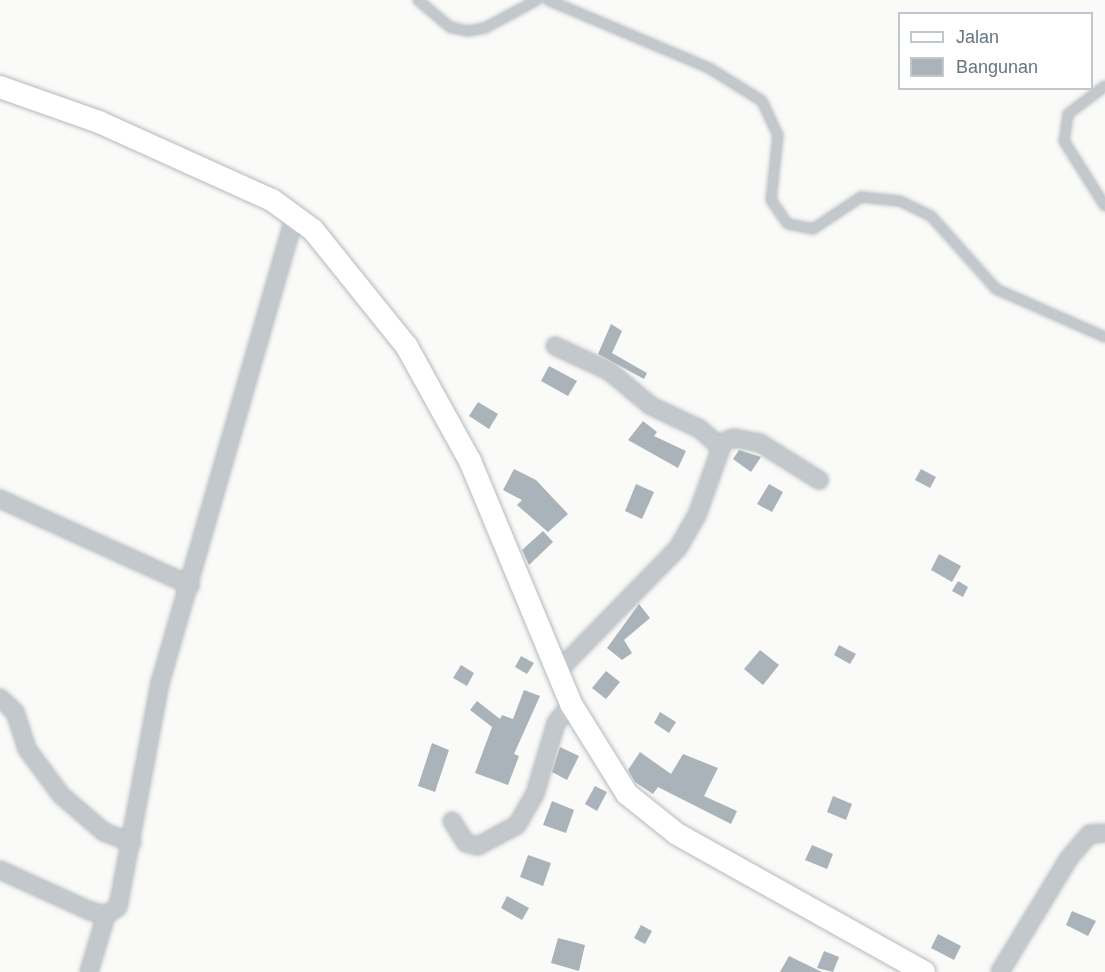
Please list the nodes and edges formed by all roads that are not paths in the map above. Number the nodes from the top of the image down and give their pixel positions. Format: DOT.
graph roads {
  1 [pos="418,0"];
  2 [pos="537,0"];
  3 [pos="548,0"];
  4 [pos="1105,86"];
  5 [pos="0,87"];
  6 [pos="1105,206"];
  7 [pos="295,214"];
  8 [pos="1105,337"];
  9 [pos="555,346"];
  10 [pos="720,443"];
  11 [pos="819,480"];
  12 [pos="0,499"];
  13 [pos="190,585"];
  14 [pos="558,671"];
  15 [pos="0,698"];
  16 [pos="571,704"];
  17 [pos="452,821"];
  18 [pos="1105,833"];
  19 [pos="132,843"];
  20 [pos="0,870"];
  21 [pos="106,915"];
  22 [pos="89,972"];
  23 [pos="924,972"];
  24 [pos="1000,972"];
  1 -- 2 [label="lane"];
  3 -- 8 [label="lane"];
  4 -- 6 [label="lane"];
  5 -- 7 [label="main road"];
  7 -- 13 [label="street"];
  7 -- 14 [label="main road"];
  9 -- 10 [label="street"];
  10 -- 11 [label="street"];
  10 -- 14 [label="street"];
  12 -- 13 [label="street"];
  13 -- 19 [label="street"];
  14 -- 16 [label="main road"];
  15 -- 19 [label="street"];
  16 -- 17 [label="street"];
  16 -- 23 [label="main road"];
  18 -- 24 [label="street"];
  19 -- 21 [label="street"];
  20 -- 21 [label="street"];
  21 -- 22 [label="street"];
}
